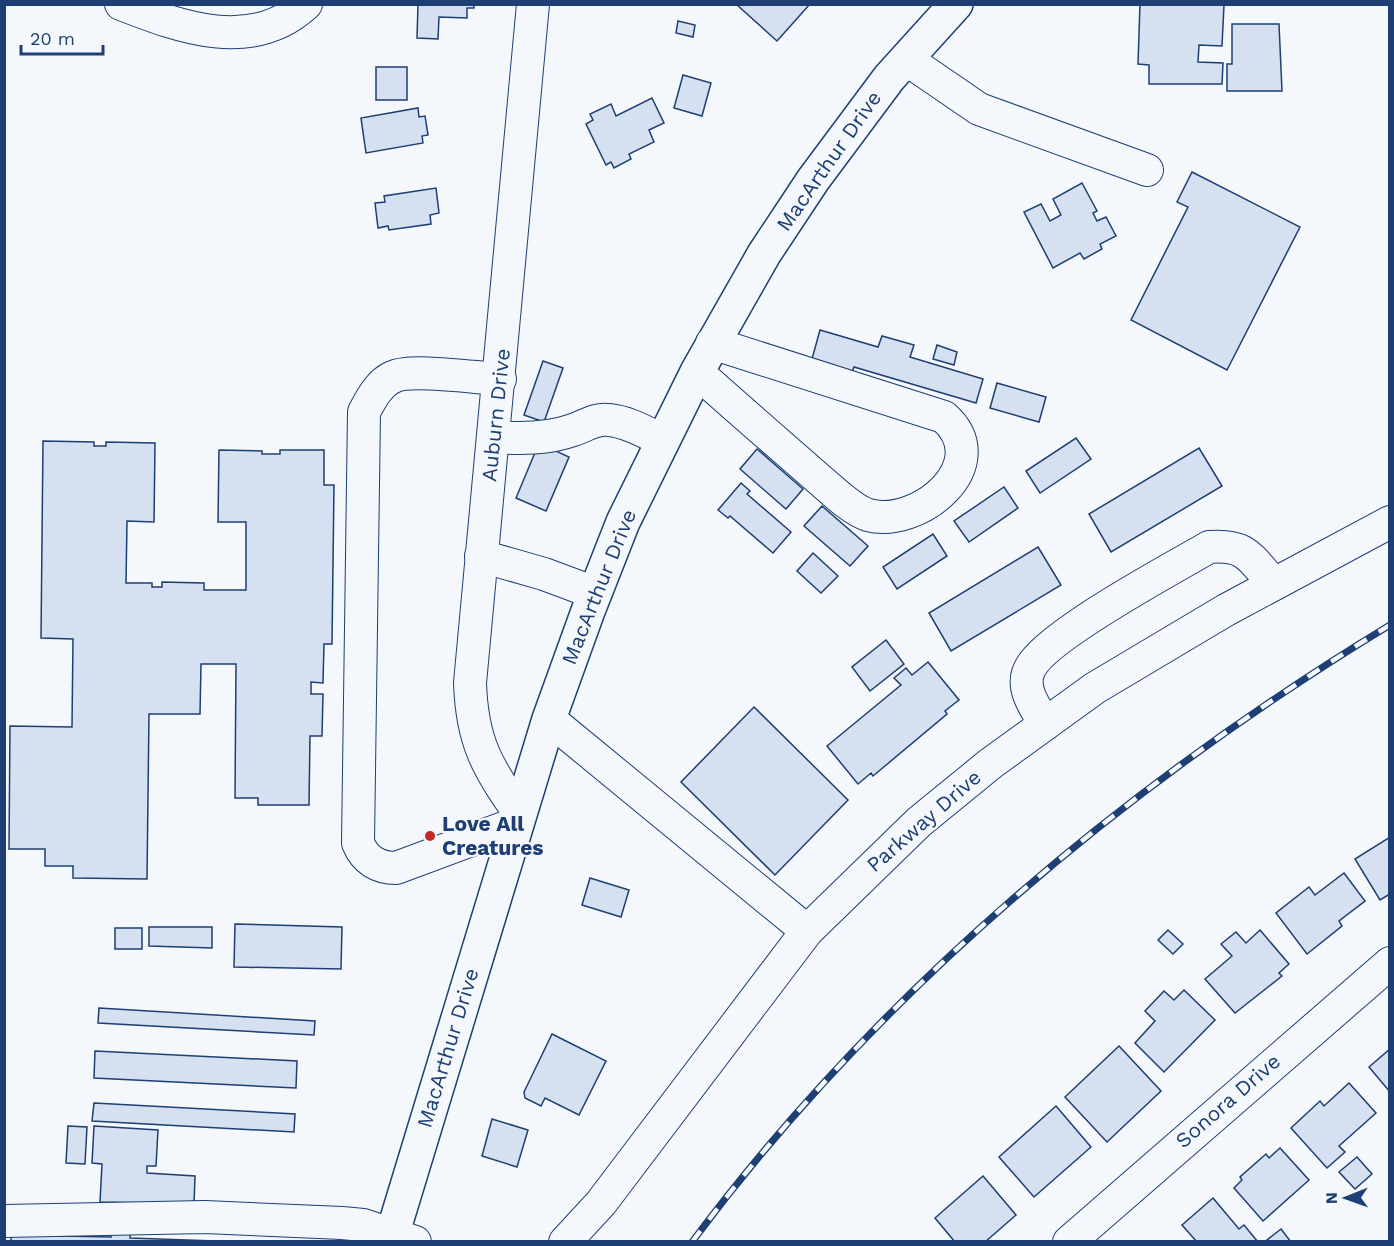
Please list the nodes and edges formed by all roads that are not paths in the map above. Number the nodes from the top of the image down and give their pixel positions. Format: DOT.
graph roads {
  1 [pos="121,4"];
  2 [pos="306,4"];
  3 [pos="533,4"];
  4 [pos="956,4"];
  5 [pos="906,59"];
  6 [pos="1147,170"];
  7 [pos="712,343"];
  8 [pos="697,372"];
  9 [pos="500,379"];
  10 [pos="494,437"];
  11 [pos="662,440"];
  12 [pos="1389,522"];
  13 [pos="480,556"];
  14 [pos="1274,584"];
  15 [pos="595,593"];
  16 [pos="549,719"];
  17 [pos="1045,724"];
  18 [pos="518,818"];
  19 [pos="807,932"];
  20 [pos="1389,963"];
  21 [pos="4,1221"];
  22 [pos="399,1239"];
  23 [pos="565,1242"];
  24 [pos="1069,1242"];
  1 -- 2 [label="street"];
  3 -- 9 [label="street, Auburn Drive"];
  4 -- 5 [label="main road, MacArthur Drive"];
  5 -- 6 [label="street"];
  5 -- 7 [label="main road, MacArthur Drive"];
  7 -- 8 [label="main road, MacArthur Drive"];
  7 -- 8 [label="street"];
  8 -- 11 [label="main road, MacArthur Drive"];
  9 -- 10 [label="street, Auburn Drive"];
  9 -- 18 [label="street"];
  10 -- 11 [label="street"];
  10 -- 13 [label="street, Auburn Drive"];
  11 -- 15 [label="main road, MacArthur Drive"];
  12 -- 14 [label="street, Parkway Drive"];
  13 -- 15 [label="street"];
  13 -- 18 [label="street, Auburn Drive"];
  14 -- 17 [label="street, Parkway Drive"];
  14 -- 17 [label="street"];
  15 -- 16 [label="main road, MacArthur Drive"];
  16 -- 18 [label="main road, MacArthur Drive"];
  16 -- 19 [label="street"];
  17 -- 19 [label="street, Parkway Drive"];
  18 -- 22 [label="main road, MacArthur Drive"];
  19 -- 23 [label="street, Parkway Drive"];
  20 -- 24 [label="street, Sonora Drive"];
  21 -- 22 [label="street"];
}
